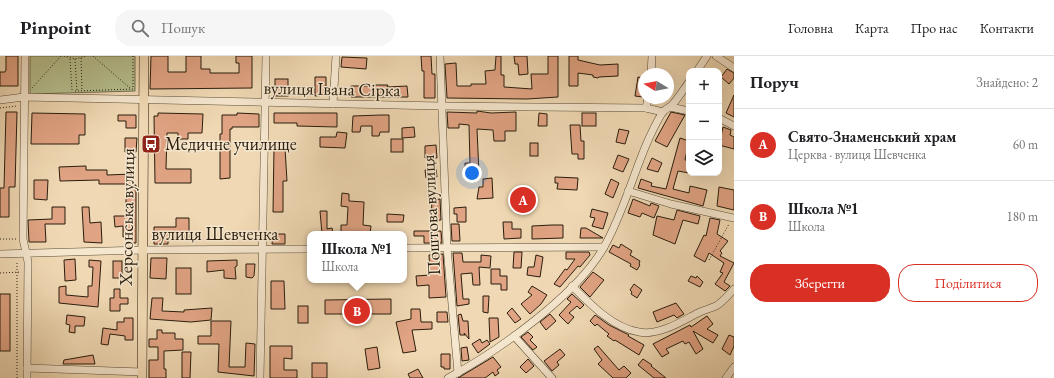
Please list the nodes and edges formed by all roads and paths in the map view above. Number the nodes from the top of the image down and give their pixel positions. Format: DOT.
graph roads {
  1 [pos="25,56"];
  2 [pos="61,56"];
  3 [pos="64,56"];
  4 [pos="86,56"];
  5 [pos="93,56"];
  6 [pos="134,56"];
  7 [pos="144,56"];
  8 [pos="266,56"];
  9 [pos="336,56"];
  10 [pos="440,56"];
  11 [pos="652,56"];
  12 [pos="707,56"];
  13 [pos="716,56"];
  14 [pos="81,58"];
  15 [pos="70,59"];
  16 [pos="75,59"];
  17 [pos="651,68"];
  18 [pos="699,68"];
  19 [pos="734,68"];
  20 [pos="686,86"];
  21 [pos="31,88"];
  22 [pos="130,89"];
  23 [pos="77,90"];
  24 [pos="82,90"];
  25 [pos="24,97"];
  26 [pos="0,100"];
  27 [pos="145,101"];
  28 [pos="266,102"];
  29 [pos="333,104"];
  30 [pos="647,104"];
  31 [pos="24,106"];
  32 [pos="441,106"];
  33 [pos="670,107"];
  34 [pos="0,108"];
  35 [pos="646,108"];
  36 [pos="686,110"];
  37 [pos="663,112"];
  38 [pos="722,120"];
  39 [pos="734,126"];
  40 [pos="628,191"];
  41 [pos="733,218"];
  42 [pos="0,239"];
  43 [pos="23,239"];
  44 [pos="447,247"];
  45 [pos="604,247"];
  46 [pos="407,248"];
  47 [pos="307,249"];
  48 [pos="143,250"];
  49 [pos="263,250"];
  50 [pos="25,253"];
  51 [pos="0,254"];
  52 [pos="709,260"];
  53 [pos="0,272"];
  54 [pos="28,272"];
  55 [pos="572,286"];
  56 [pos="734,289"];
  57 [pos="514,336"];
  58 [pos="734,367"];
  59 [pos="27,368"];
  60 [pos="458,373"];
  61 [pos="142,375"];
  62 [pos="27,378"];
  63 [pos="260,378"];
  64 [pos="448,378"];
  65 [pos="552,378"];
  66 [pos="726,378"];
  1 -- 25 [label="street"];
  2 -- 21 [label="path"];
  3 -- 15 [label="path"];
  4 -- 14 [label="path"];
  5 -- 22 [label="path"];
  6 -- 22 [label="path"];
  7 -- 27 [label="main road, Херсонська вулиця"];
  8 -- 28 [label="street"];
  9 -- 29 [label="street"];
  10 -- 32 [label="street, Поштова вулиця"];
  11 -- 17 [label="street"];
  12 -- 18 [label="street"];
  13 -- 19 [label="street"];
  14 -- 16 [label="path"];
  14 -- 24 [label="path"];
  15 -- 16 [label="path"];
  15 -- 23 [label="path"];
  16 -- 23 [label="path"];
  20 -- 33 [label="street"];
  22 -- 24 [label="path"];
  23 -- 24 [label="path"];
  25 -- 26 [label="street, вулиця Івана Сірка"];
  25 -- 27 [label="street, вулиця Івана Сірка"];
  25 -- 31 [label="street"];
  27 -- 28 [label="street, вулиця Івана Сірка"];
  27 -- 48 [label="main road, Херсонська вулиця"];
  28 -- 29 [label="street, вулиця Івана Сірка"];
  28 -- 49 [label="street"];
  29 -- 32 [label="street, вулиця Івана Сірка"];
  30 -- 35 [label="street"];
  31 -- 34 [label="path"];
  31 -- 43 [label="street"];
  32 -- 35 [label="street, вулиця Івана Сірка"];
  32 -- 44 [label="street, Поштова вулиця"];
  33 -- 36 [label="street"];
  33 -- 37 [label="street"];
  35 -- 37 [label="street, вулиця Івана Сірка"];
  37 -- 40 [label="street"];
  38 -- 39 [label="street"];
  40 -- 41 [label="street"];
  40 -- 45 [label="street"];
  41 -- 52 [label="path"];
  42 -- 43 [label="path"];
  43 -- 50 [label="street"];
  44 -- 45 [label="street"];
  44 -- 46 [label="street"];
  44 -- 60 [label="street, Поштова вулиця"];
  45 -- 55 [label="street"];
  47 -- 49 [label="street, вулиця Шевченка"];
  48 -- 49 [label="street, вулиця Шевченка"];
  48 -- 50 [label="street, вулиця Шевченка"];
  48 -- 61 [label="main road, Херсонська вулиця"];
  49 -- 63 [label="street"];
  50 -- 51 [label="street, вулиця Шевченка"];
  50 -- 54 [label="street"];
  53 -- 54 [label="path"];
  54 -- 59 [label="street"];
  55 -- 56 [label="street"];
  55 -- 57 [label="street"];
  57 -- 60 [label="street"];
  57 -- 65 [label="street"];
  58 -- 66 [label="street"];
  59 -- 61 [label="street"];
  59 -- 62 [label="street"];
  60 -- 64 [label="street"];
}
